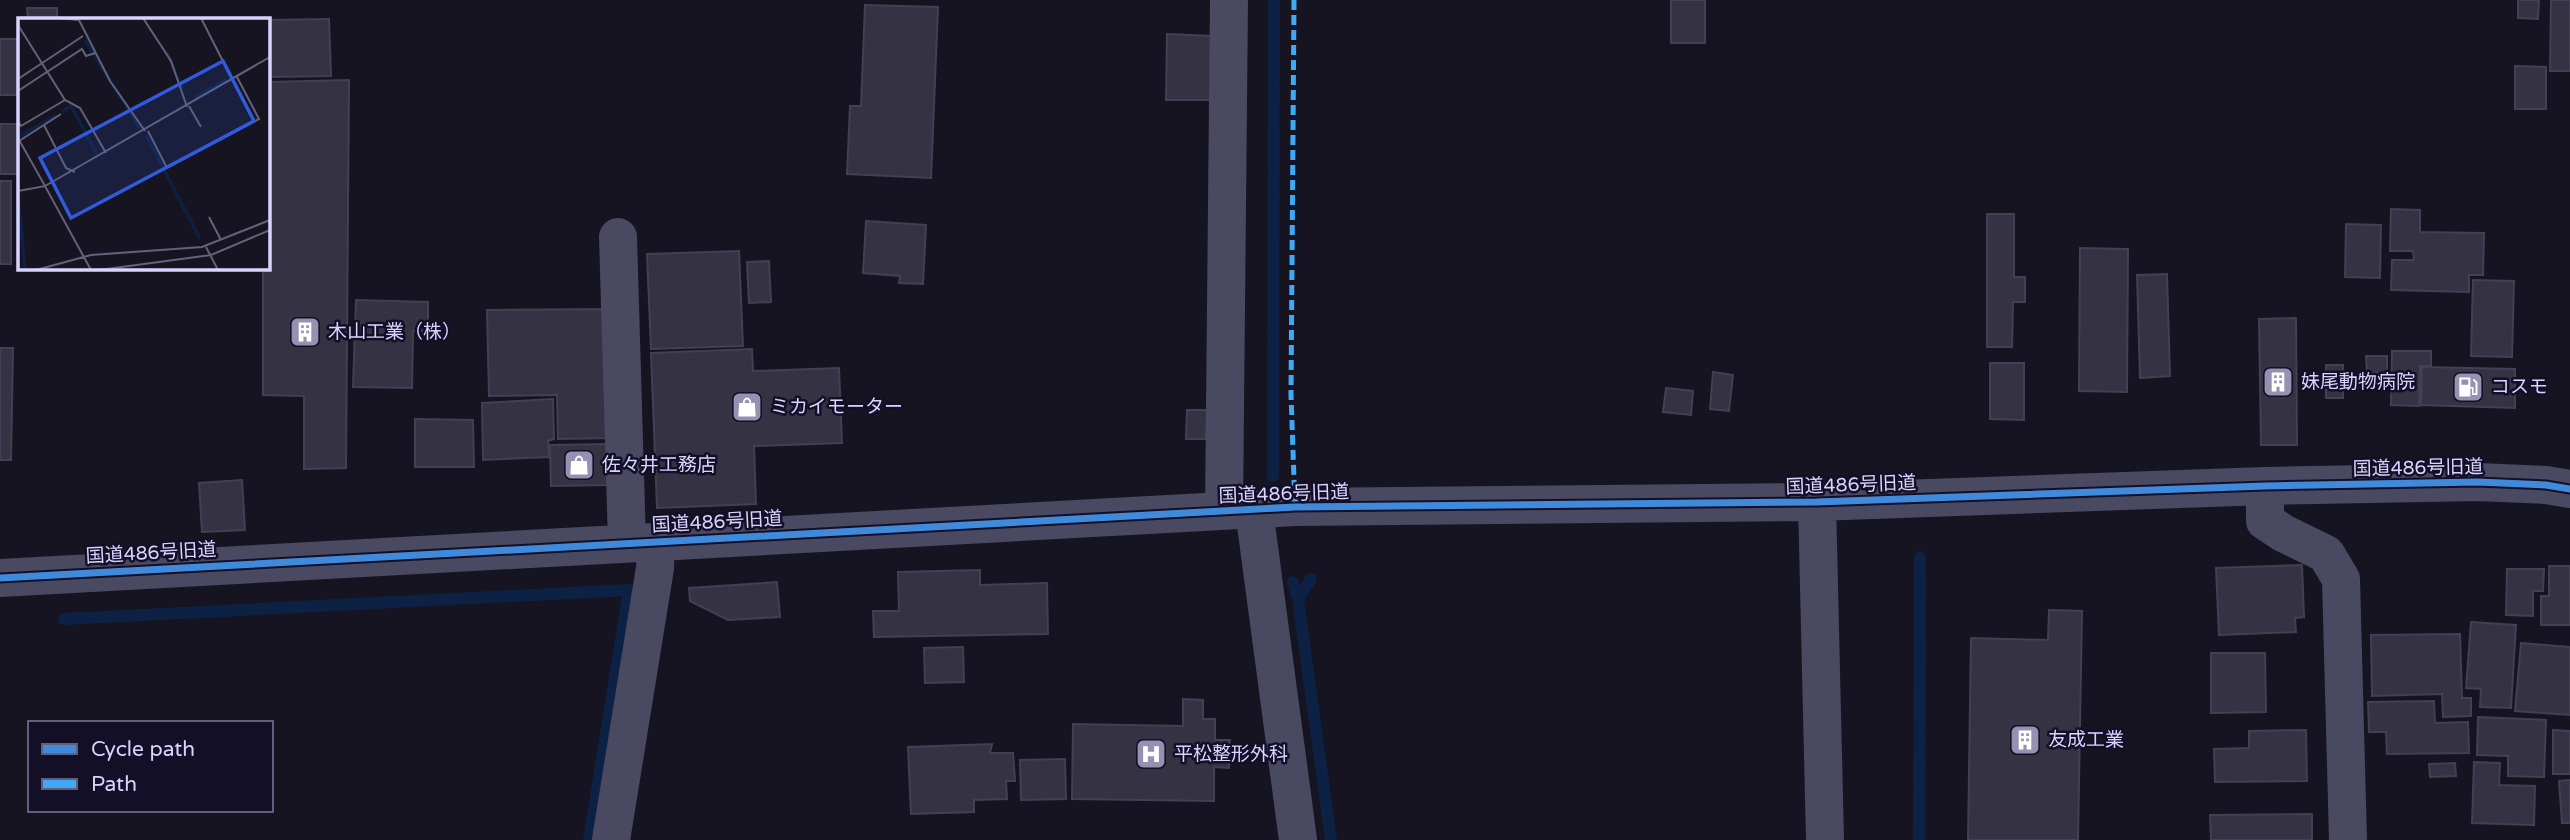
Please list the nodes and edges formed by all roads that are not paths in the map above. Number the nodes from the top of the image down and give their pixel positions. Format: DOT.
graph roads {
  1 [pos="1229,0"];
  2 [pos="618,237"];
  3 [pos="2265,486"];
  4 [pos="2570,489"];
  5 [pos="1817,502"];
  6 [pos="1239,511"];
  7 [pos="641,542"];
  8 [pos="0,578"];
  9 [pos="611,840"];
  10 [pos="1298,840"];
  11 [pos="1825,840"];
  12 [pos="2348,840"];
  1 -- 6 [label="street"];
  2 -- 7 [label="street"];
  3 -- 4 [label="street, 国道486号旧道"];
  3 -- 5 [label="street, 国道486号旧道"];
  3 -- 12 [label="street"];
  5 -- 6 [label="street, 国道486号旧道"];
  5 -- 11 [label="street"];
  6 -- 7 [label="street, 国道486号旧道"];
  6 -- 10 [label="street"];
  7 -- 8 [label="street, 国道486号旧道"];
  7 -- 9 [label="street"];
}
